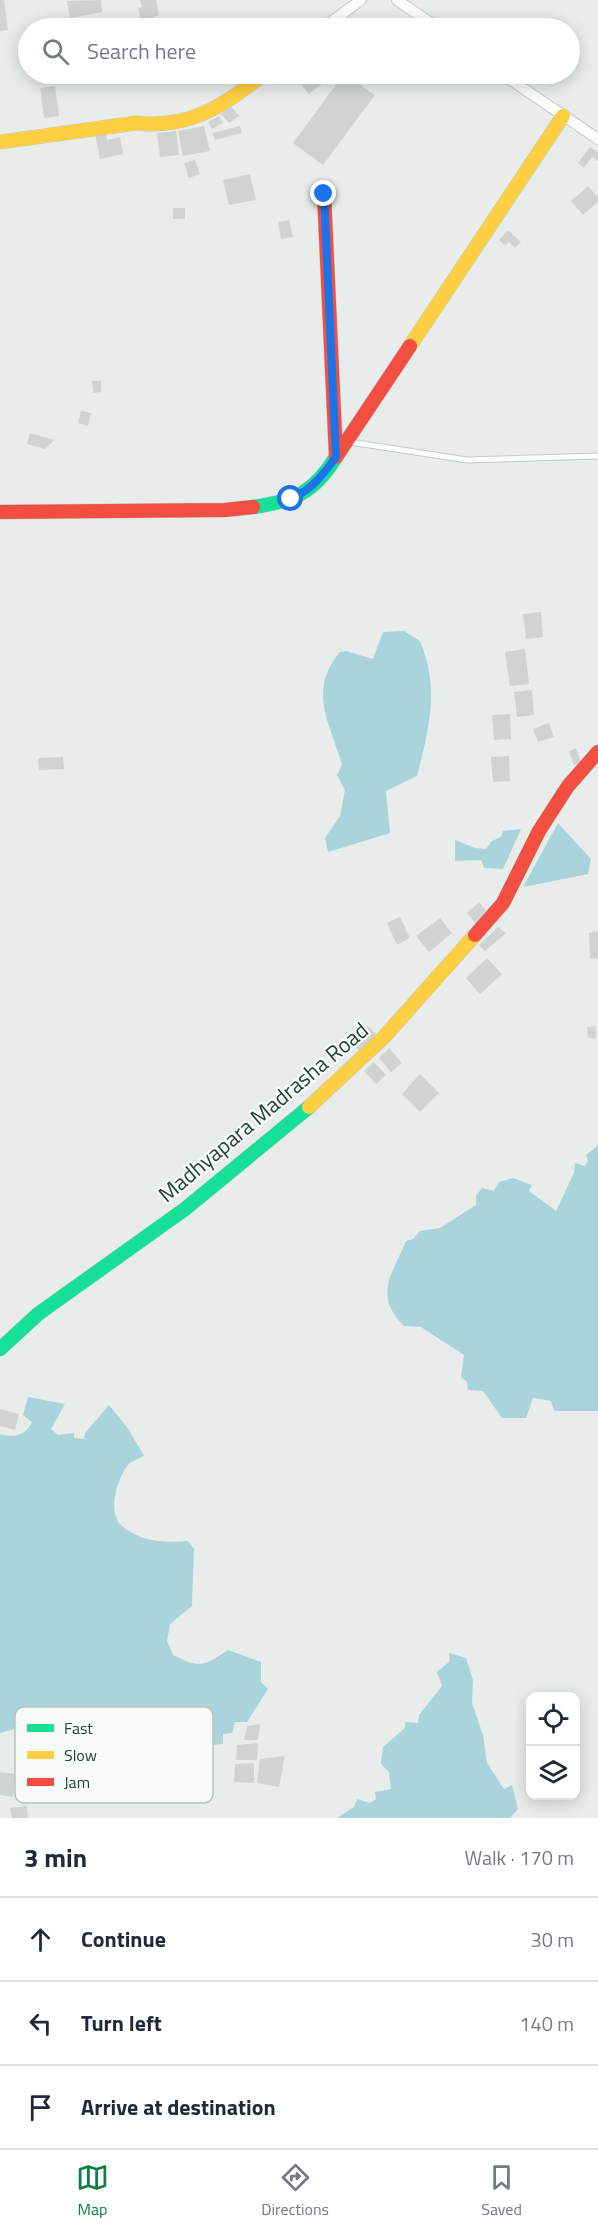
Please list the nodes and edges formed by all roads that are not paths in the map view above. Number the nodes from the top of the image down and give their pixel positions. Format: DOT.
graph roads {
  1 [pos="361,0"];
  2 [pos="397,0"];
  3 [pos="337,18"];
  4 [pos="423,18"];
  5 [pos="251,84"];
  6 [pos="517,84"];
  7 [pos="563,116"];
  8 [pos="598,139"];
  9 [pos="0,142"];
  10 [pos="324,194"];
  11 [pos="345,441"];
  12 [pos="598,456"];
  13 [pos="336,457"];
  14 [pos="0,512"];
  15 [pos="598,752"];
  16 [pos="0,1349"];
  1 -- 3 [label="street"];
  2 -- 4 [label="street"];
  5 -- 9 [label="street"];
  6 -- 7 [label="street"];
  7 -- 8 [label="street"];
  7 -- 11 [label="street"];
  10 -- 13 [label="street"];
  11 -- 12 [label="lane"];
  11 -- 13 [label="street"];
  13 -- 14 [label="street"];
  15 -- 16 [label="street, Madhyapara Madrasha Road"];
}
